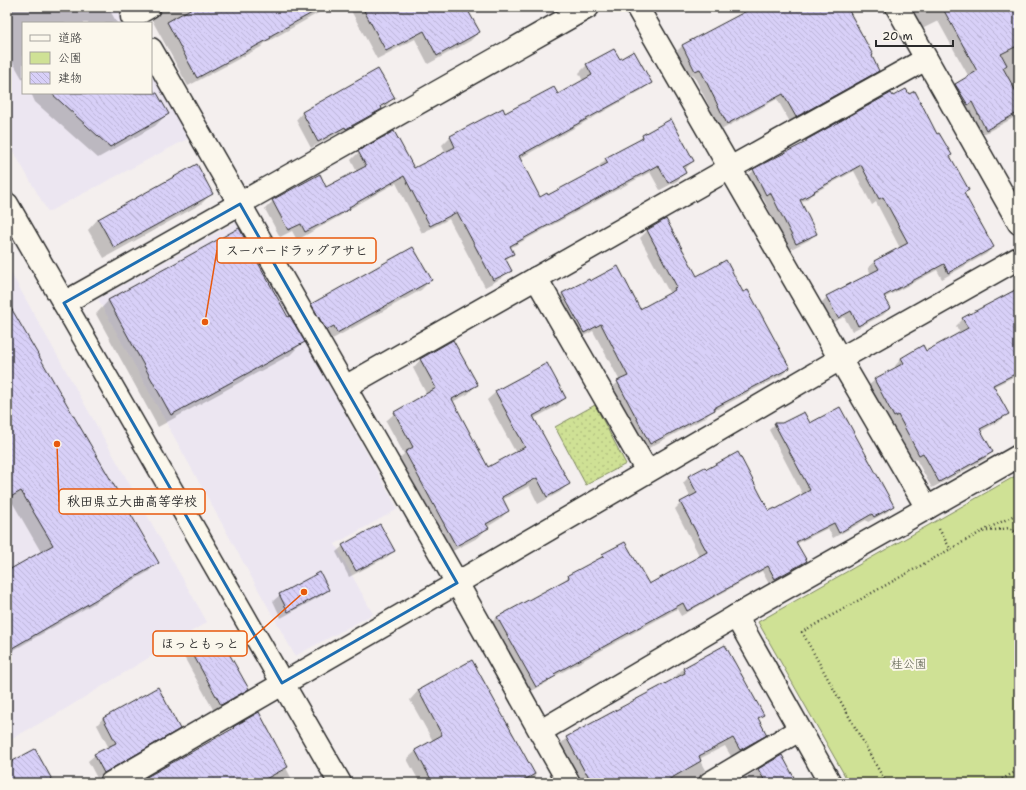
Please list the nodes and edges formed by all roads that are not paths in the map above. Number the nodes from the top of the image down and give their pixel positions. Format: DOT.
graph roads {
  1 [pos="588,7"];
  2 [pos="637,7"];
  3 [pos="897,7"];
  4 [pos="152,51"];
  5 [pos="926,59"];
  6 [pos="730,168"];
  7 [pos="7,204"];
  8 [pos="240,204"];
  9 [pos="1019,223"];
  10 [pos="1019,258"];
  11 [pos="536,278"];
  12 [pos="64,303"];
  13 [pos="840,359"];
  14 [pos="345,386"];
  15 [pos="1019,456"];
  16 [pos="647,471"];
  17 [pos="927,508"];
  18 [pos="457,583"];
  19 [pos="736,616"];
  20 [pos="282,683"];
  21 [pos="799,730"];
  22 [pos="541,731"];
  23 [pos="111,783"];
  24 [pos="340,783"];
  25 [pos="569,783"];
  26 [pos="710,783"];
  27 [pos="830,783"];
  1 -- 8 [label="street"];
  2 -- 6 [label="street"];
  3 -- 5 [label="street"];
  4 -- 8 [label="street"];
  5 -- 6 [label="street"];
  5 -- 9 [label="street"];
  6 -- 11 [label="street"];
  6 -- 13 [label="street"];
  7 -- 12 [label="street"];
  8 -- 12 [label="street"];
  8 -- 14 [label="street"];
  10 -- 13 [label="street"];
  11 -- 14 [label="street"];
  11 -- 16 [label="street"];
  12 -- 20 [label="street"];
  13 -- 16 [label="street"];
  13 -- 17 [label="street"];
  14 -- 18 [label="street"];
  15 -- 17 [label="street"];
  16 -- 18 [label="street"];
  17 -- 19 [label="street"];
  18 -- 20 [label="street"];
  18 -- 22 [label="street"];
  19 -- 21 [label="street"];
  19 -- 22 [label="street"];
  20 -- 23 [label="street"];
  20 -- 24 [label="street"];
  21 -- 26 [label="street"];
  21 -- 27 [label="street"];
  22 -- 25 [label="street"];
}
